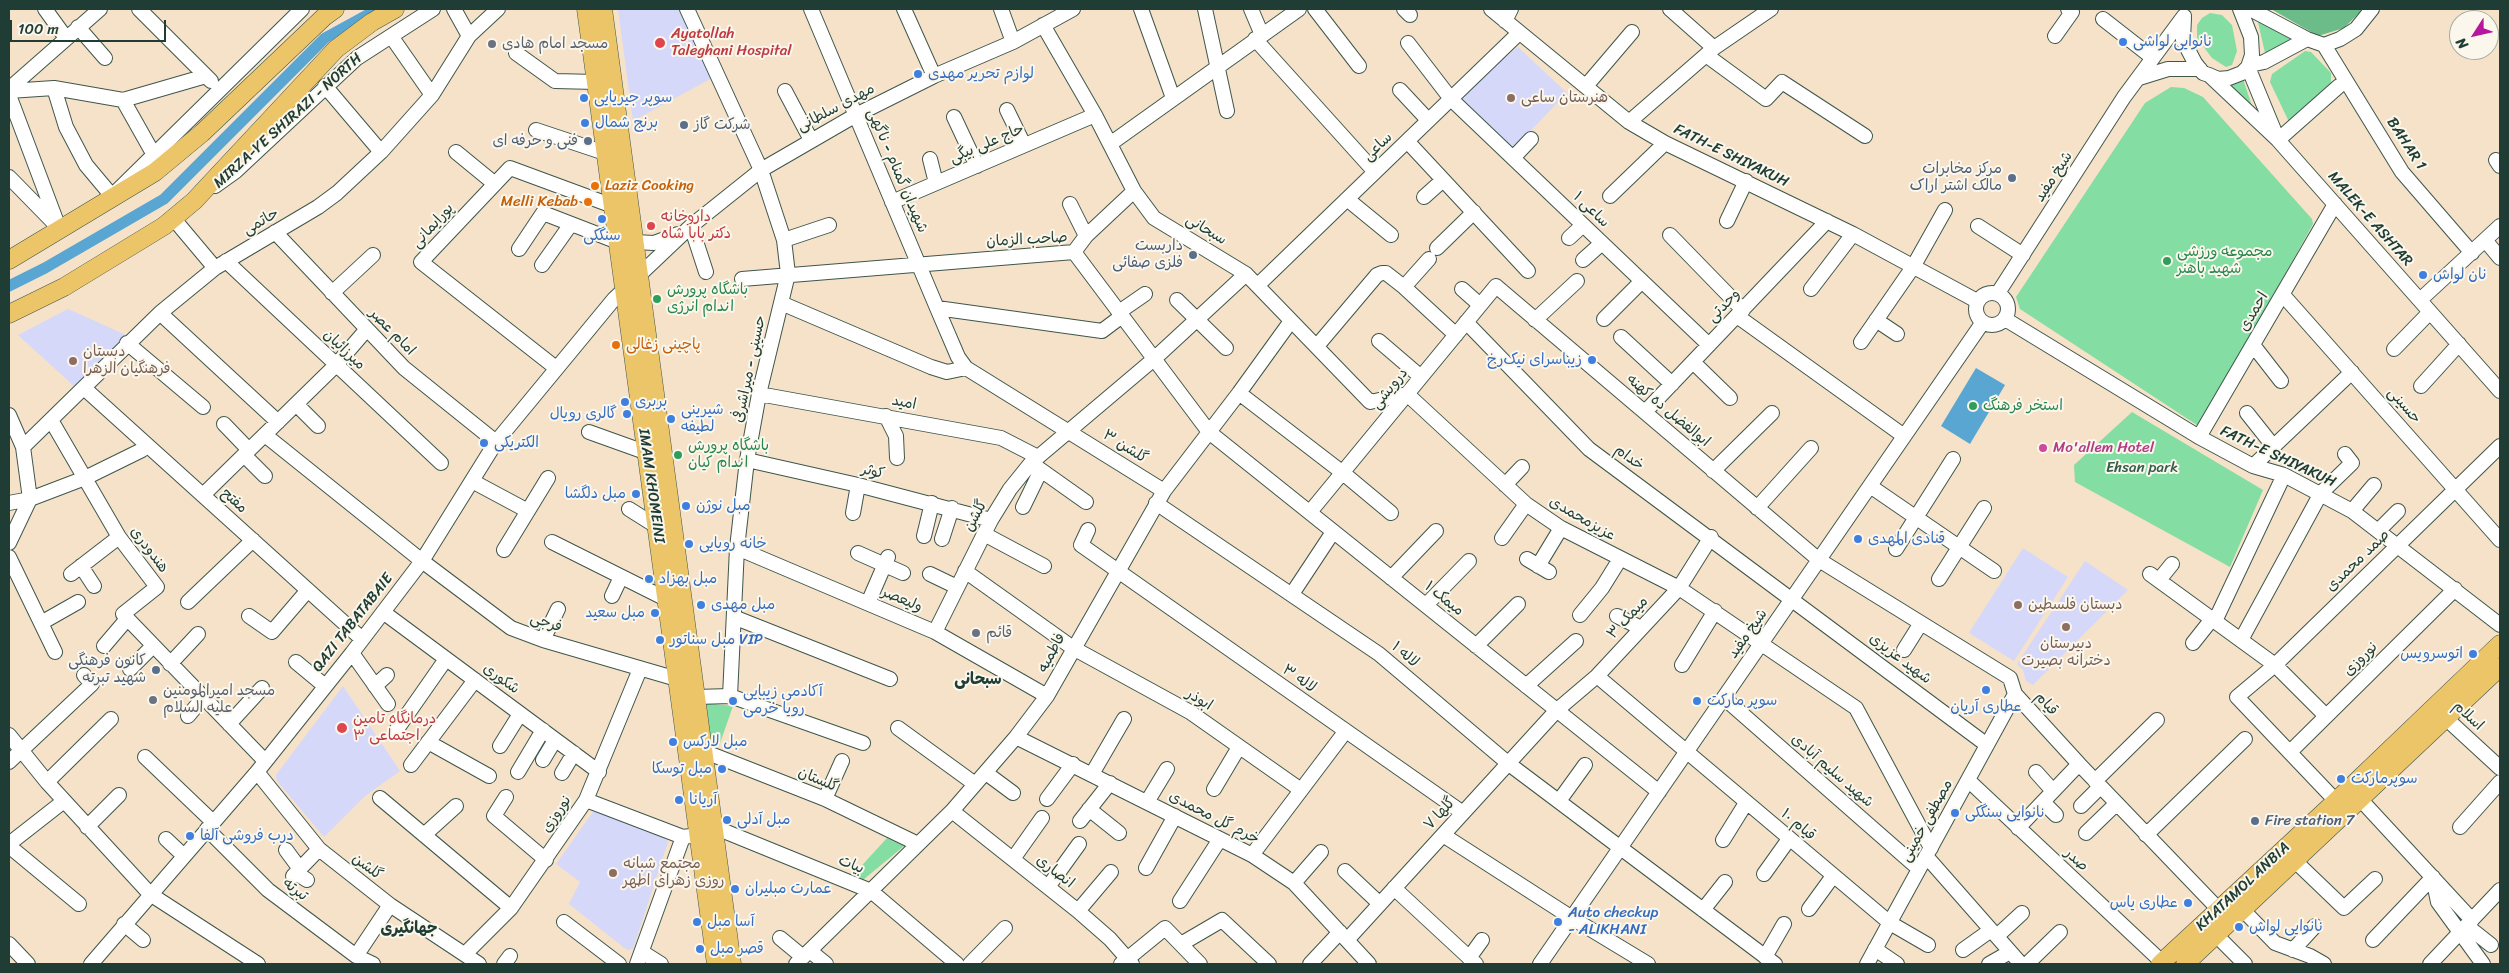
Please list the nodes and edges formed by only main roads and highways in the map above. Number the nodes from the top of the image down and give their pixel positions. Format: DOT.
graph roads {
  1 [pos="336,9"];
  2 [pos="395,9"];
  3 [pos="586,9"];
  4 [pos="603,9"];
  5 [pos="626,242"];
  6 [pos="11,254"];
  7 [pos="9,314"];
  8 [pos="655,455"];
  9 [pos="2500,644"];
  10 [pos="2500,666"];
  11 [pos="2440,713"];
  12 [pos="2231,914"];
  13 [pos="2161,963"];
  14 [pos="716,964"];
  15 [pos="732,964"];
  16 [pos="2185,964"];
  1 -- 6 [label="main road"];
  2 -- 7 [label="main road, MIRZA-YE SHIRAZI - NORTH"];
  3 -- 5 [label="main road, IMAM KHOMEINI"];
  4 -- 5 [label="main road, IMAM KHOMEINI"];
  5 -- 8 [label="main road, IMAM KHOMEINI"];
  5 -- 8 [label="main road, IMAM KHOMEINI"];
  8 -- 14 [label="main road, IMAM KHOMEINI"];
  8 -- 15 [label="main road, IMAM KHOMEINI"];
  9 -- 11 [label="main road, KHATAMOL ANBIA"];
  10 -- 11 [label="main road, KHATAMOL ANBIA"];
  11 -- 12 [label="main road, KHATAMOL ANBIA"];
  11 -- 12 [label="main road, KHATAMOL ANBIA"];
  12 -- 13 [label="main road, KHATAMOL ANBIA"];
  12 -- 16 [label="main road, KHATAMOL ANBIA"];
}
